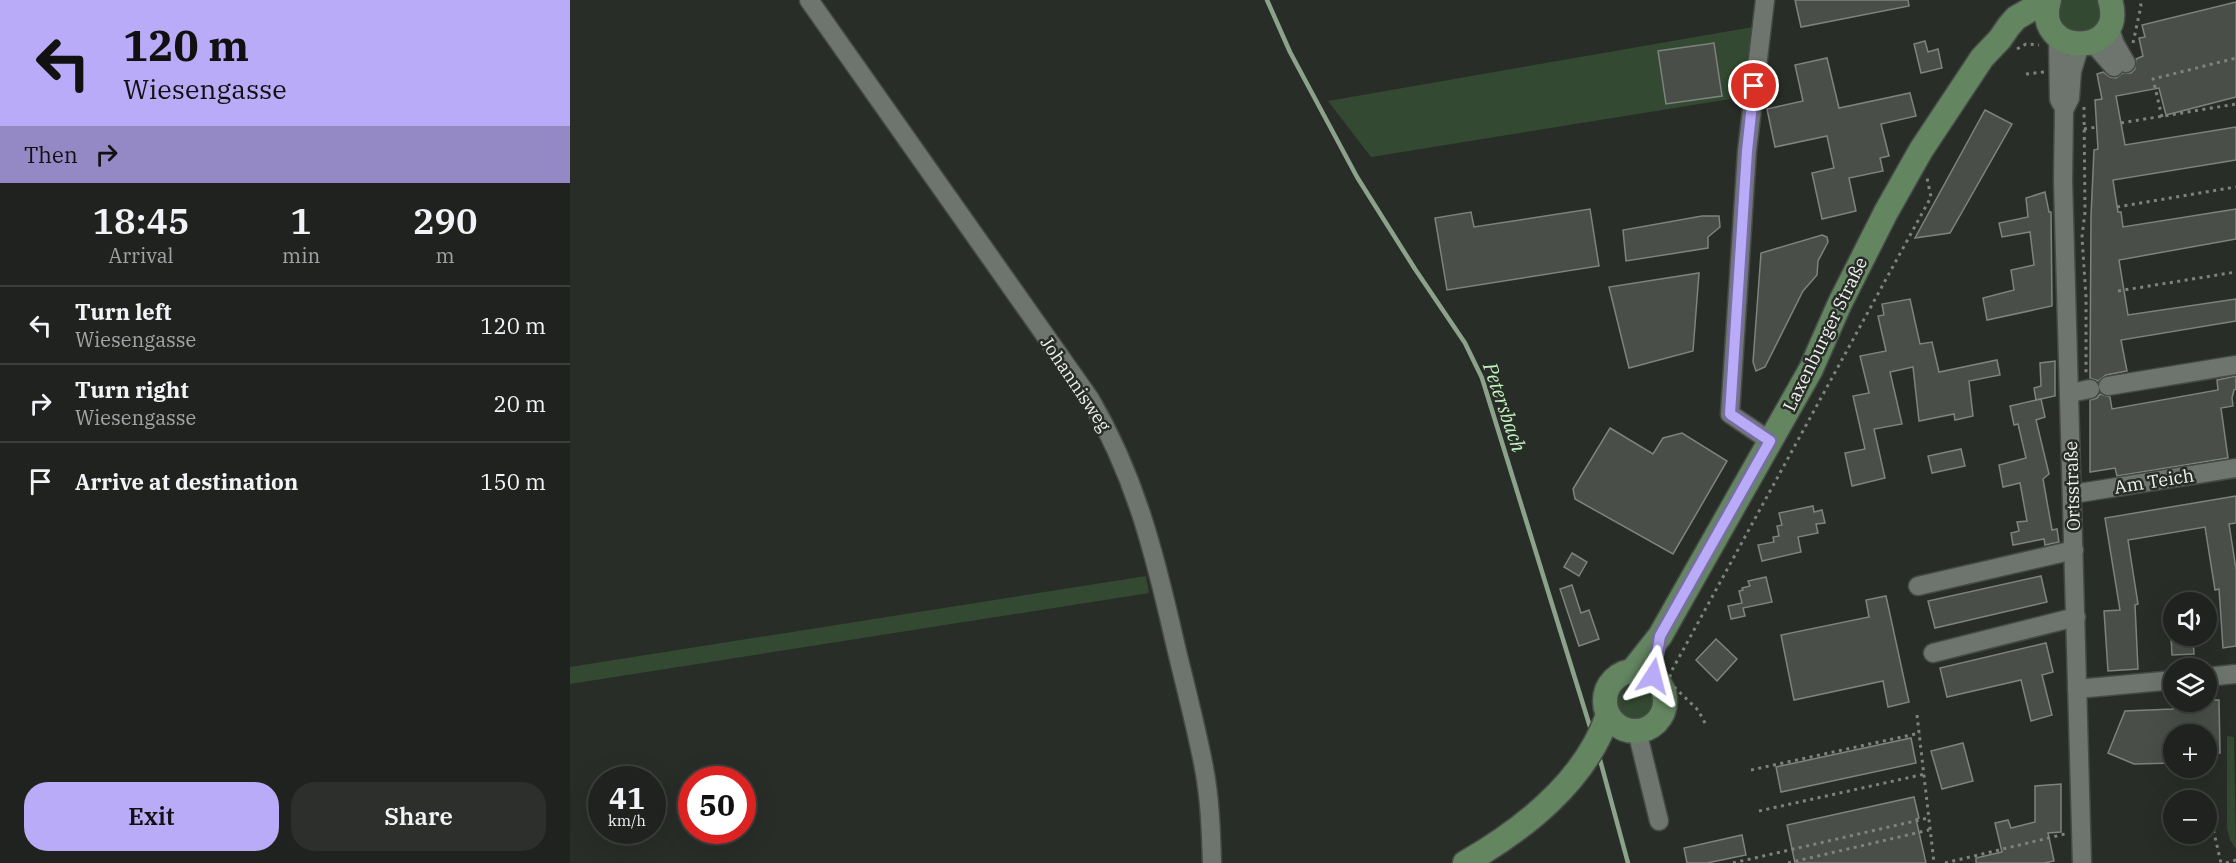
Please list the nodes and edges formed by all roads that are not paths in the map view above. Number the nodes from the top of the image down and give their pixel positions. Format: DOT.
graph roads {
  1 [pos="809,0"];
  2 [pos="1765,0"];
  3 [pos="2048,0"];
  4 [pos="2087,26"];
  5 [pos="2007,45"];
  6 [pos="2121,62"];
  7 [pos="2064,110"];
  8 [pos="2236,366"];
  9 [pos="2108,386"];
  10 [pos="1770,441"];
  11 [pos="2236,468"];
  12 [pos="2073,494"];
  13 [pos="2074,550"];
  14 [pos="1918,586"];
  15 [pos="2076,617"];
  16 [pos="1933,653"];
  17 [pos="1643,673"];
  18 [pos="2236,674"];
  19 [pos="2217,676"];
  20 [pos="2163,681"];
  21 [pos="2078,689"];
  22 [pos="1623,725"];
  23 [pos="1659,822"];
  24 [pos="1212,863"];
  25 [pos="1465,863"];
  26 [pos="2082,863"];
  1 -- 24 [label="street, Johannisweg"];
  2 -- 10 [label="street"];
  3 -- 4 [label="main road"];
  3 -- 5 [label="main road, Laxenburger Straße"];
  4 -- 5 [label="main road, Laxenburger Straße"];
  4 -- 6 [label="street"];
  4 -- 7 [label="street, Ortsstraße"];
  4 -- 7 [label="street, Ortsstraße"];
  5 -- 10 [label="main road, Laxenburger Straße"];
  7 -- 12 [label="street, Ortsstraße"];
  8 -- 9 [label="street"];
  10 -- 17 [label="main road, Laxenburger Straße"];
  11 -- 12 [label="street, Am Teich"];
  12 -- 13 [label="street, Ortsstraße"];
  13 -- 14 [label="street"];
  13 -- 15 [label="street, Ortsstraße"];
  15 -- 16 [label="street"];
  15 -- 21 [label="street, Ortsstraße"];
  17 -- 22 [label="main road, Laxenburger Straße"];
  17 -- 22 [label="main road"];
  18 -- 19 [label="street"];
  20 -- 21 [label="street"];
  21 -- 26 [label="street, Ortsstraße"];
  22 -- 23 [label="street"];
  22 -- 25 [label="main road, Laxenburger Straße"];
}
